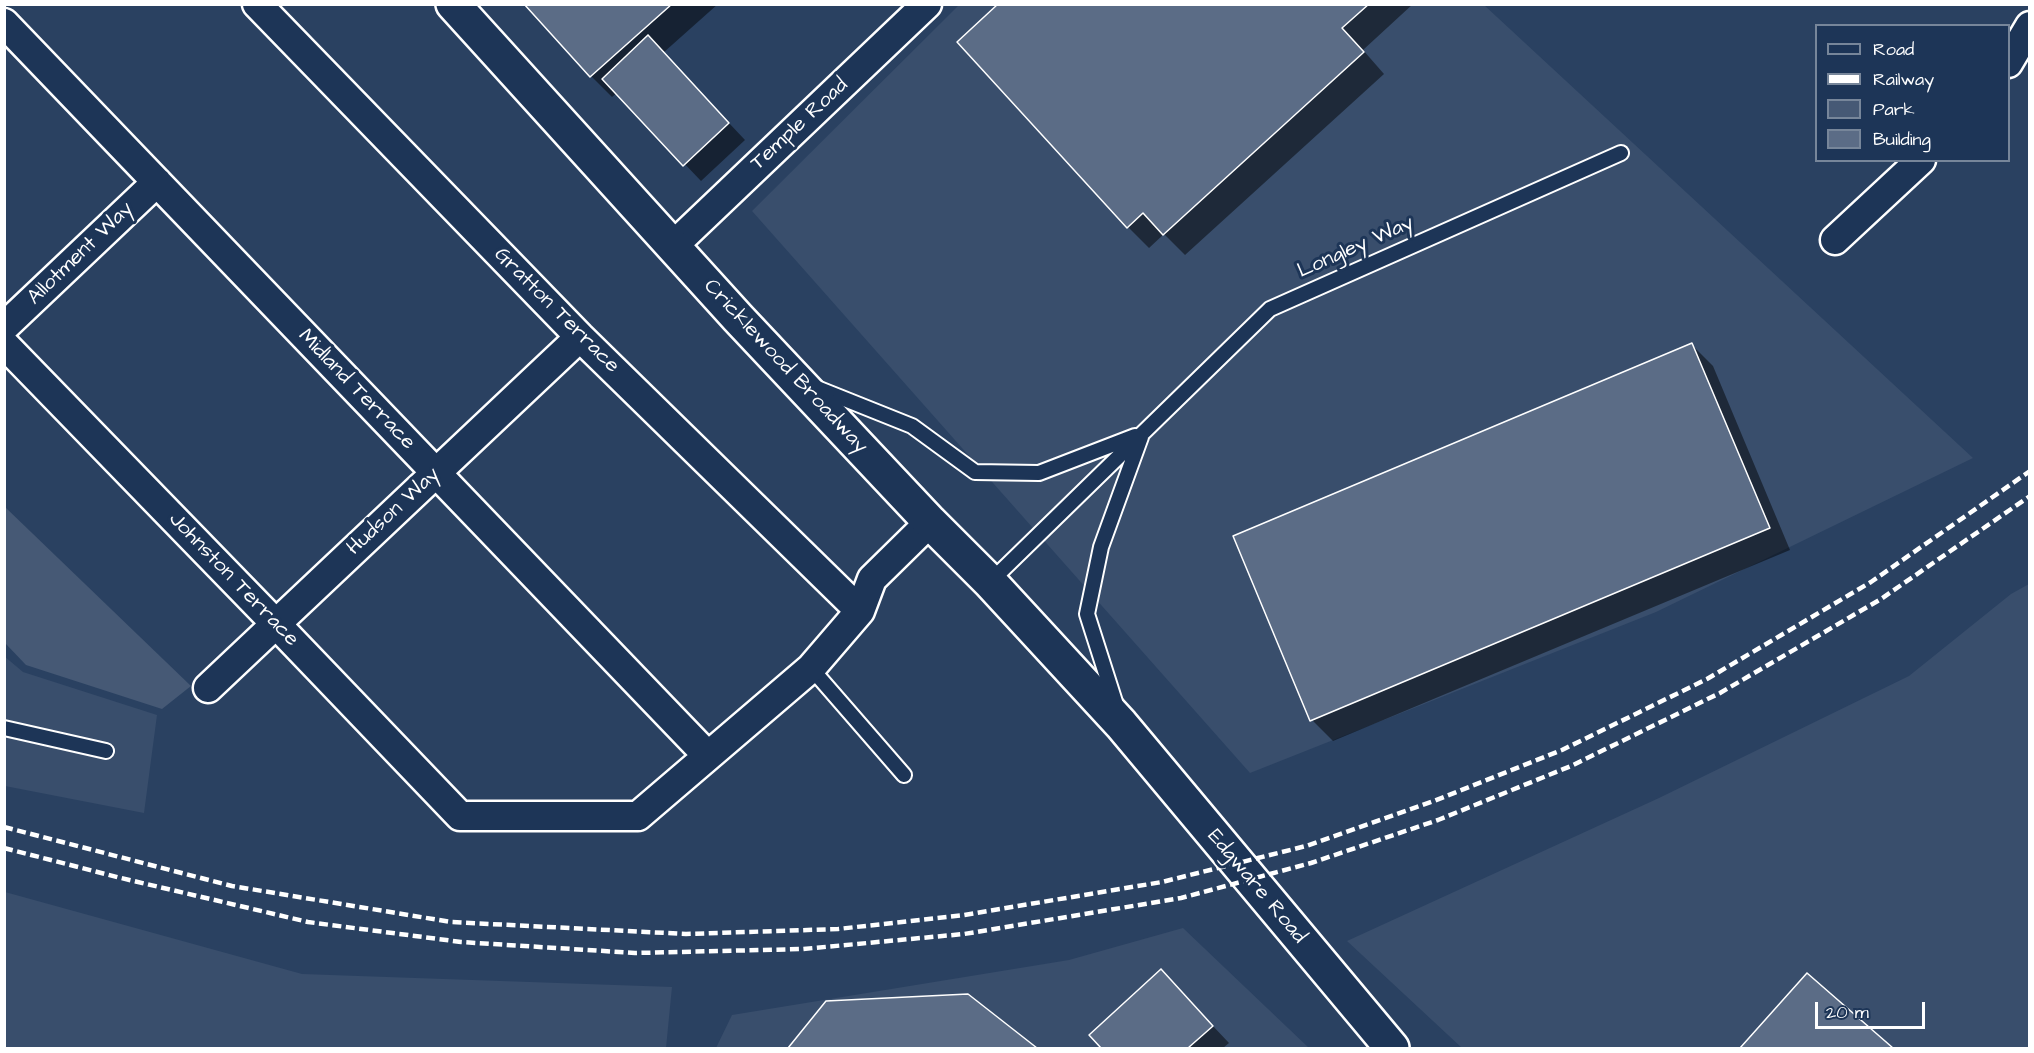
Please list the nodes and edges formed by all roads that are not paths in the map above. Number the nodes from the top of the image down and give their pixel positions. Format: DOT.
graph roads {
  1 [pos="257,4"];
  2 [pos="453,4"];
  3 [pos="927,4"];
  4 [pos="4,23"];
  5 [pos="2030,26"];
  6 [pos="2010,60"];
  7 [pos="1620,153"];
  8 [pos="1919,162"];
  9 [pos="157,182"];
  10 [pos="1835,240"];
  11 [pos="673,246"];
  12 [pos="4,327"];
  13 [pos="580,337"];
  14 [pos="4,344"];
  15 [pos="796,380"];
  16 [pos="1142,433"];
  17 [pos="436,473"];
  18 [pos="930,522"];
  19 [pos="990,582"];
  20 [pos="860,611"];
  21 [pos="276,624"];
  22 [pos="812,668"];
  23 [pos="208,688"];
  24 [pos="1122,724"];
  25 [pos="4,728"];
  26 [pos="106,751"];
  27 [pos="708,756"];
  28 [pos="904,776"];
  29 [pos="1392,1048"];
  1 -- 13 [label="street, Gratton Terrace"];
  2 -- 11 [label="main road, Cricklewood Broadway"];
  3 -- 11 [label="street, Temple Road"];
  4 -- 9 [label="street, Midland Terrace"];
  5 -- 6 [label="street"];
  7 -- 16 [label="lane, Longley Way"];
  8 -- 10 [label="street"];
  9 -- 12 [label="street, Allotment Way"];
  9 -- 17 [label="street, Midland Terrace"];
  11 -- 15 [label="main road, Cricklewood Broadway"];
  13 -- 17 [label="street, Hudson Way"];
  13 -- 20 [label="street, Gratton Terrace"];
  14 -- 21 [label="street, Johnston Terrace"];
  15 -- 16 [label="lane"];
  15 -- 18 [label="main road, Cricklewood Broadway"];
  16 -- 19 [label="lane, Longley Way"];
  16 -- 24 [label="lane, Longley Way"];
  17 -- 21 [label="street, Hudson Way"];
  17 -- 27 [label="street, Midland Terrace"];
  18 -- 19 [label="main road, Cricklewood Broadway"];
  18 -- 20 [label="street"];
  19 -- 24 [label="main road, Cricklewood Broadway"];
  20 -- 22 [label="street"];
  21 -- 23 [label="street, Hudson Way"];
  21 -- 27 [label="street, Johnston Terrace"];
  22 -- 27 [label="street"];
  22 -- 28 [label="lane"];
  24 -- 29 [label="main road, Edgware Road"];
  25 -- 26 [label="lane"];
}
